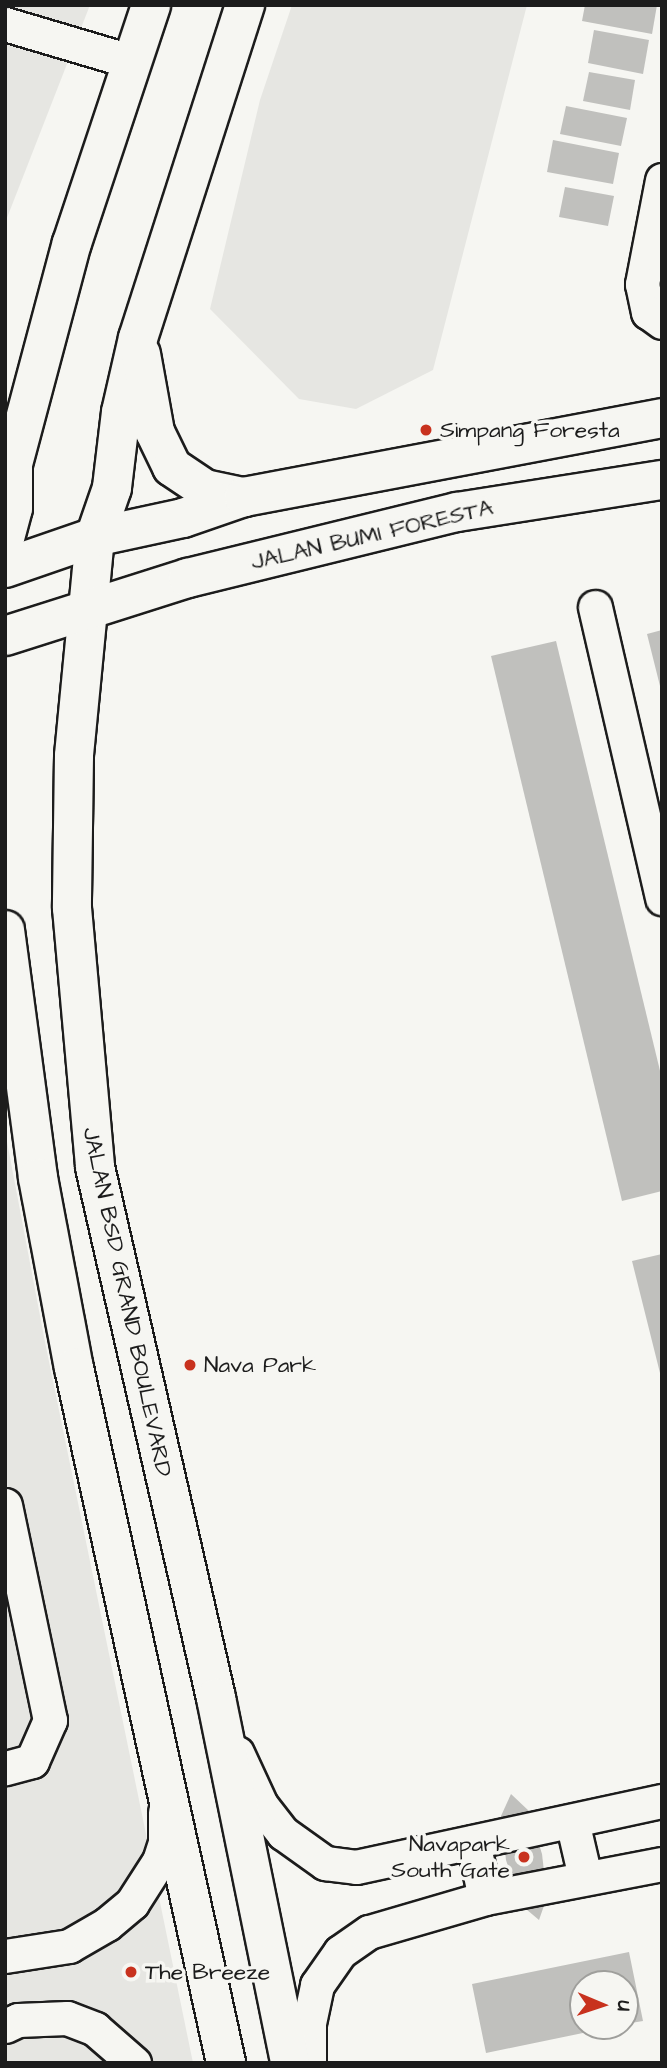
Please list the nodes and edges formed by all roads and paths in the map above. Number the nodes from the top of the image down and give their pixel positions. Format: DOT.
graph roads {
  1 [pos="16,5"];
  2 [pos="245,5"];
  3 [pos="144,7"];
  4 [pos="5,17"];
  5 [pos="5,24"];
  6 [pos="130,61"];
  7 [pos="662,180"];
  8 [pos="662,322"];
  9 [pos="138,338"];
  10 [pos="662,418"];
  11 [pos="662,480"];
  12 [pos="244,497"];
  13 [pos="95,537"];
  14 [pos="5,538"];
  15 [pos="5,568"];
  16 [pos="595,607"];
  17 [pos="87,610"];
  18 [pos="5,636"];
  19 [pos="662,898"];
  20 [pos="5,929"];
  21 [pos="5,1505"];
  22 [pos="216,1698"];
  23 [pos="5,1768"];
  24 [pos="165,1790"];
  25 [pos="662,1801"];
  26 [pos="572,1821"];
  27 [pos="473,1842"];
  28 [pos="662,1864"];
  29 [pos="585,1877"];
  30 [pos="485,1898"];
  31 [pos="5,1956"];
  32 [pos="5,2026"];
  33 [pos="135,2063"];
  34 [pos="226,2063"];
  35 [pos="290,2063"];
  36 [pos="309,2063"];
  1 -- 4 [label="street"];
  2 -- 9 [label="main road, JALAN BSD GRAND BOULEVARD"];
  3 -- 6 [label="main road"];
  5 -- 6 [label="street"];
  6 -- 14 [label="main road"];
  7 -- 8 [label="street"];
  9 -- 12 [label="main road"];
  9 -- 13 [label="main road, JALAN BSD GRAND BOULEVARD"];
  10 -- 12 [label="main road"];
  11 -- 17 [label="main road, JALAN BUMI FORESTA"];
  12 -- 13 [label="main road"];
  13 -- 15 [label="main road"];
  13 -- 17 [label="main road, JALAN BSD GRAND BOULEVARD"];
  16 -- 19 [label="street"];
  17 -- 18 [label="main road, JALAN BUMI FORESTA"];
  17 -- 22 [label="main road, JALAN BSD GRAND BOULEVARD"];
  20 -- 24 [label="main road"];
  21 -- 23 [label="street"];
  22 -- 27 [label="street"];
  22 -- 35 [label="main road, JALAN BSD GRAND BOULEVARD"];
  24 -- 31 [label="street"];
  24 -- 34 [label="main road"];
  25 -- 26 [label="street"];
  26 -- 27 [label="street"];
  26 -- 29 [label="street"];
  27 -- 30 [label="street"];
  28 -- 29 [label="street"];
  29 -- 30 [label="street"];
  30 -- 36 [label="street"];
  32 -- 33 [label="street"];
}
